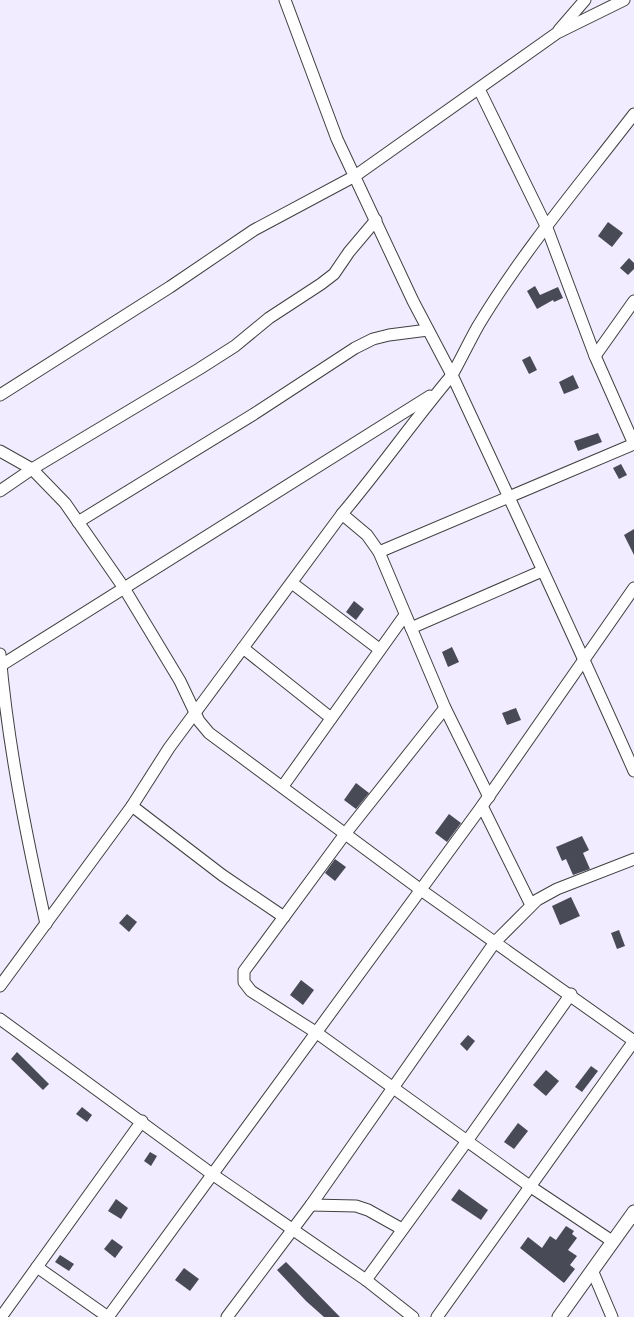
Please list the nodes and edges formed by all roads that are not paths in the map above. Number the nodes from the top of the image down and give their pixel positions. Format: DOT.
graph roads {
  1 [pos="286,0"];
  2 [pos="585,0"];
  3 [pos="624,0"];
  4 [pos="557,33"];
  5 [pos="479,89"];
  6 [pos="634,114"];
  7 [pos="355,176"];
  8 [pos="376,220"];
  9 [pos="547,228"];
  10 [pos="634,301"];
  11 [pos="428,330"];
  12 [pos="595,356"];
  13 [pos="452,374"];
  14 [pos="439,391"];
  15 [pos="0,395"];
  16 [pos="634,444"];
  17 [pos="0,450"];
  18 [pos="32,469"];
  19 [pos="0,491"];
  20 [pos="509,498"];
  21 [pos="342,514"];
  22 [pos="78,522"];
  23 [pos="379,552"];
  24 [pos="542,571"];
  25 [pos="292,583"];
  26 [pos="124,588"];
  27 [pos="634,588"];
  28 [pos="405,615"];
  29 [pos="411,628"];
  30 [pos="243,648"];
  31 [pos="379,650"];
  32 [pos="585,659"];
  33 [pos="0,662"];
  34 [pos="445,708"];
  35 [pos="195,713"];
  36 [pos="331,718"];
  37 [pos="634,771"];
  38 [pos="283,786"];
  39 [pos="485,802"];
  40 [pos="132,806"];
  41 [pos="345,834"];
  42 [pos="634,859"];
  43 [pos="421,890"];
  44 [pos="531,905"];
  45 [pos="284,917"];
  46 [pos="46,924"];
  47 [pos="495,942"];
  48 [pos="0,986"];
  49 [pos="571,994"];
  50 [pos="0,1019"];
  51 [pos="317,1033"];
  52 [pos="634,1041"];
  53 [pos="393,1088"];
  54 [pos="142,1121"];
  55 [pos="467,1141"];
  56 [pos="212,1174"];
  57 [pos="531,1187"];
  58 [pos="311,1205"];
  59 [pos="634,1212"];
  60 [pos="402,1229"];
  61 [pos="291,1230"];
  62 [pos="612,1241"];
  63 [pos="37,1267"];
  64 [pos="592,1270"];
  65 [pos="366,1280"];
  66 [pos="1,1317"];
  67 [pos="108,1317"];
  68 [pos="227,1317"];
  69 [pos="413,1317"];
  70 [pos="437,1317"];
  71 [pos="559,1317"];
  72 [pos="612,1317"];
  1 -- 7 [label="street"];
  2 -- 4 [label="street"];
  3 -- 4 [label="street"];
  4 -- 5 [label="street"];
  5 -- 7 [label="street"];
  5 -- 9 [label="street"];
  6 -- 9 [label="street"];
  7 -- 8 [label="street"];
  7 -- 15 [label="street"];
  8 -- 11 [label="street"];
  8 -- 18 [label="street"];
  9 -- 12 [label="street"];
  9 -- 13 [label="street"];
  10 -- 12 [label="street"];
  11 -- 13 [label="street"];
  11 -- 22 [label="street"];
  12 -- 16 [label="street"];
  13 -- 14 [label="street"];
  13 -- 20 [label="street"];
  14 -- 21 [label="street"];
  14 -- 26 [label="street"];
  16 -- 20 [label="street"];
  17 -- 18 [label="street"];
  18 -- 19 [label="street"];
  18 -- 22 [label="street"];
  20 -- 23 [label="street"];
  20 -- 24 [label="street"];
  21 -- 23 [label="street"];
  21 -- 25 [label="street"];
  22 -- 26 [label="street"];
  23 -- 28 [label="street"];
  24 -- 29 [label="street"];
  24 -- 32 [label="street"];
  25 -- 30 [label="street"];
  25 -- 31 [label="street"];
  26 -- 33 [label="street"];
  26 -- 35 [label="street"];
  27 -- 32 [label="street"];
  28 -- 29 [label="street"];
  28 -- 31 [label="street"];
  29 -- 34 [label="street"];
  30 -- 35 [label="street"];
  30 -- 36 [label="street"];
  31 -- 36 [label="street"];
  32 -- 37 [label="street"];
  32 -- 39 [label="street"];
  33 -- 46 [label="street"];
  34 -- 39 [label="street"];
  34 -- 41 [label="street"];
  35 -- 38 [label="street"];
  35 -- 40 [label="street"];
  36 -- 38 [label="street"];
  38 -- 41 [label="street"];
  39 -- 43 [label="street"];
  39 -- 44 [label="street"];
  40 -- 45 [label="street"];
  40 -- 46 [label="street"];
  41 -- 43 [label="street"];
  41 -- 45 [label="street"];
  42 -- 44 [label="street"];
  43 -- 47 [label="street"];
  43 -- 51 [label="street"];
  44 -- 47 [label="street"];
  45 -- 51 [label="street"];
  46 -- 48 [label="street"];
  47 -- 49 [label="street"];
  47 -- 53 [label="street"];
  49 -- 52 [label="street"];
  49 -- 55 [label="street"];
  50 -- 54 [label="street"];
  51 -- 53 [label="street"];
  51 -- 56 [label="street"];
  52 -- 57 [label="street"];
  53 -- 55 [label="street"];
  53 -- 58 [label="street"];
  54 -- 56 [label="street"];
  54 -- 63 [label="street"];
  55 -- 57 [label="street"];
  55 -- 60 [label="street"];
  56 -- 61 [label="street"];
  56 -- 67 [label="street"];
  57 -- 62 [label="street"];
  57 -- 70 [label="street"];
  58 -- 60 [label="street"];
  58 -- 61 [label="street"];
  59 -- 62 [label="street"];
  60 -- 65 [label="street"];
  61 -- 65 [label="street"];
  61 -- 68 [label="street"];
  62 -- 64 [label="street"];
  63 -- 66 [label="street"];
  63 -- 67 [label="street"];
  64 -- 71 [label="street"];
  64 -- 72 [label="street"];
  65 -- 69 [label="street"];
}
